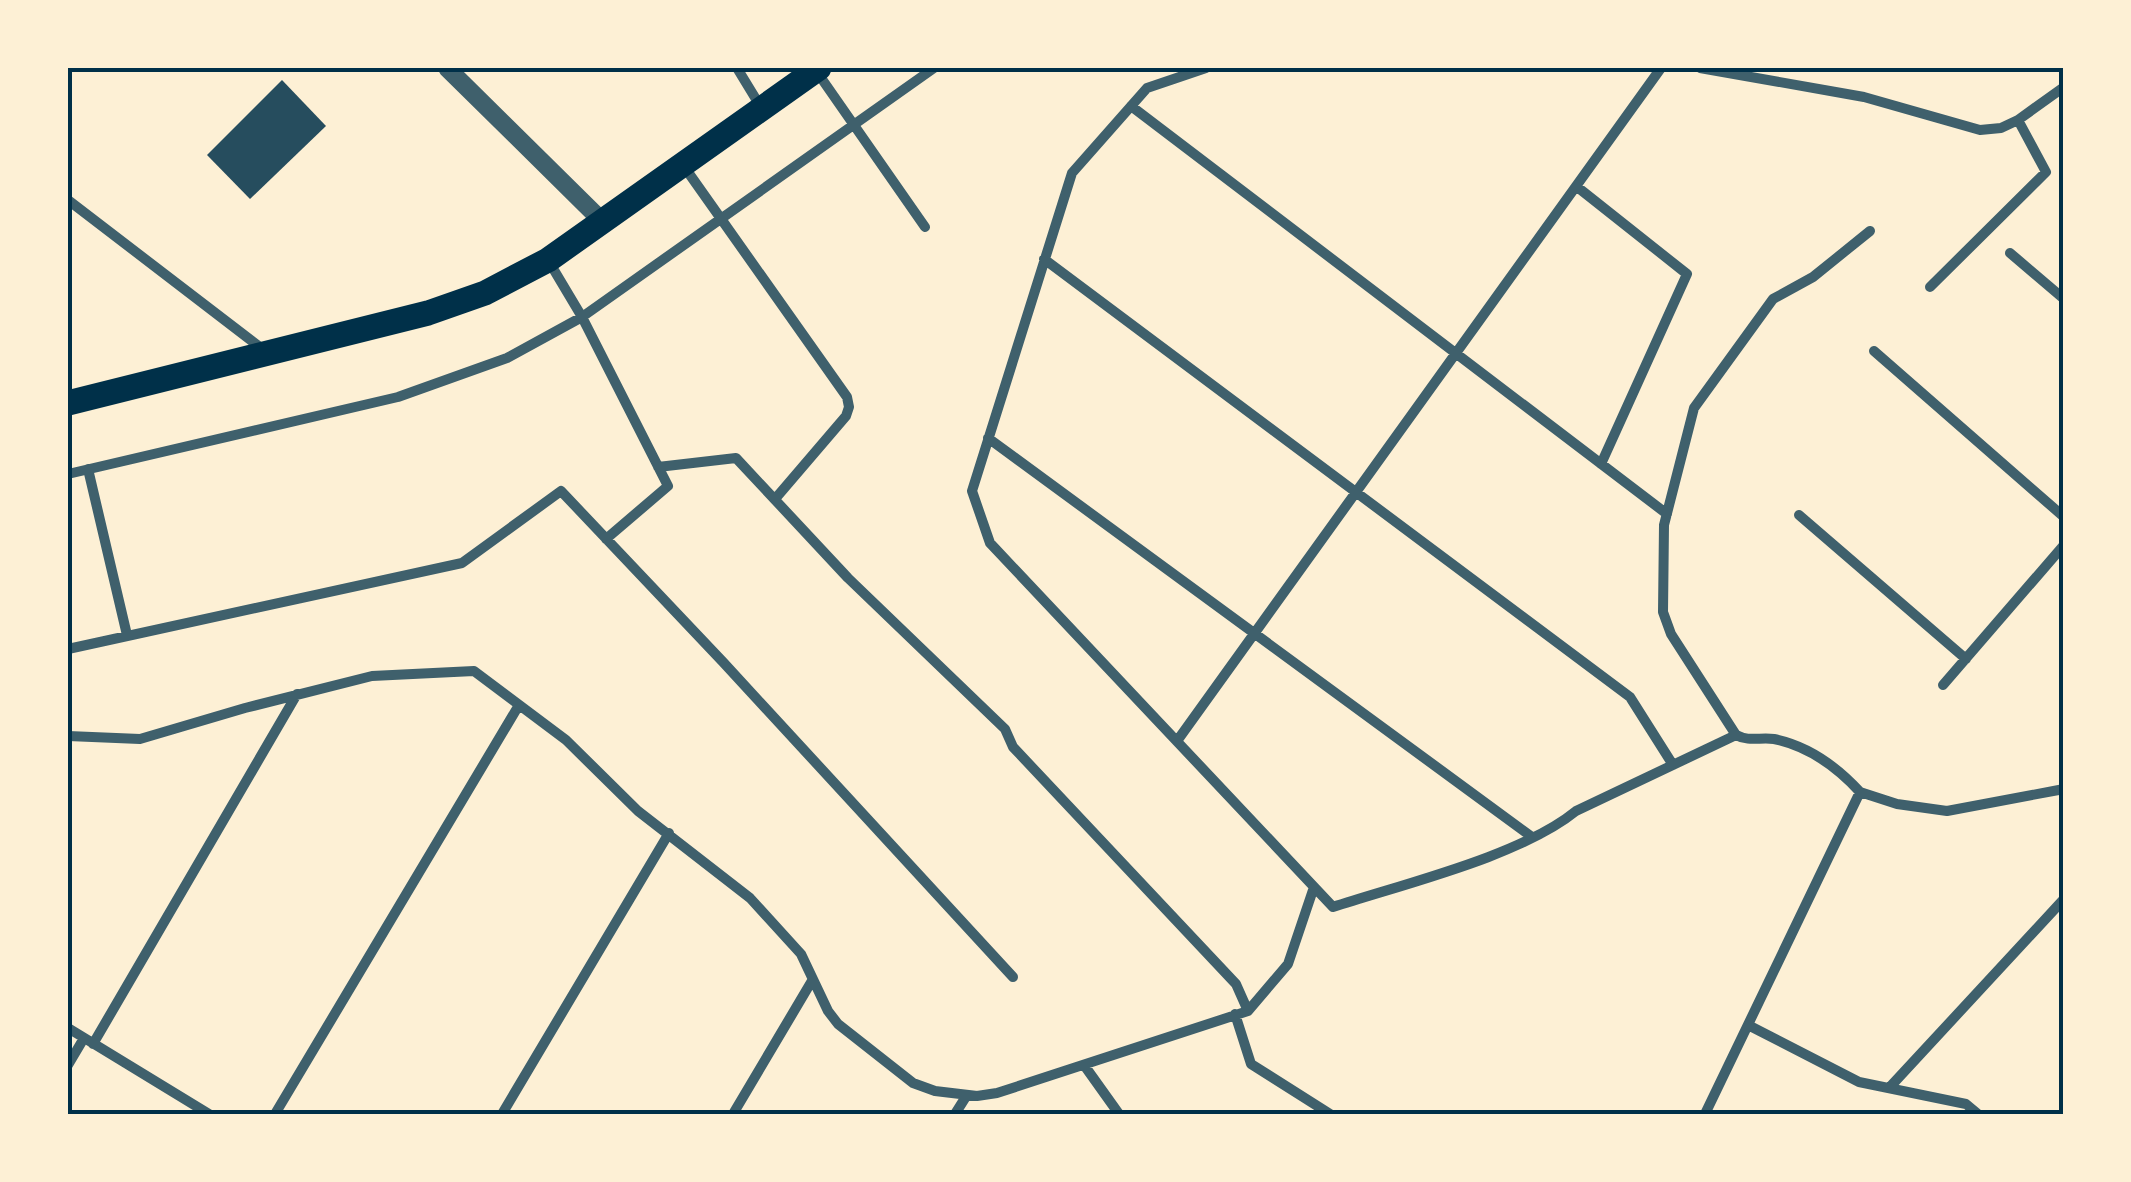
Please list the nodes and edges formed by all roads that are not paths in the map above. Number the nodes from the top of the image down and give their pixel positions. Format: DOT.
graph roads {
  1 [pos="447,68"];
  2 [pos="737,68"];
  3 [pos="934,68"];
  4 [pos="1206,68"];
  5 [pos="1661,68"];
  6 [pos="1700,68"];
  7 [pos="818,69"];
  8 [pos="2064,87"];
  9 [pos="1130,106"];
  10 [pos="762,108"];
  11 [pos="2018,120"];
  12 [pos="852,123"];
  13 [pos="683,164"];
  14 [pos="1576,186"];
  15 [pos="68,200"];
  16 [pos="720,218"];
  17 [pos="602,222"];
  18 [pos="924,228"];
  19 [pos="1870,231"];
  20 [pos="2010,253"];
  21 [pos="1044,259"];
  22 [pos="548,260"];
  23 [pos="1930,287"];
  24 [pos="2064,299"];
  25 [pos="582,318"];
  26 [pos="1874,351"];
  27 [pos="266,352"];
  28 [pos="1456,353"];
  29 [pos="68,403"];
  30 [pos="988,438"];
  31 [pos="1601,464"];
  32 [pos="658,467"];
  33 [pos="88,469"];
  34 [pos="68,474"];
  35 [pos="1356,492"];
  36 [pos="775,499"];
  37 [pos="1667,514"];
  38 [pos="1799,515"];
  39 [pos="2064,517"];
  40 [pos="606,539"];
  41 [pos="2064,545"];
  42 [pos="1254,633"];
  43 [pos="127,635"];
  44 [pos="68,649"];
  45 [pos="1966,659"];
  46 [pos="1943,685"];
  47 [pos="297,694"];
  48 [pos="519,705"];
  49 [pos="68,736"];
  50 [pos="1736,736"];
  51 [pos="1176,741"];
  52 [pos="1673,765"];
  53 [pos="2064,789"];
  54 [pos="1860,792"];
  55 [pos="669,833"];
  56 [pos="1532,837"];
  57 [pos="1314,887"];
  58 [pos="2064,898"];
  59 [pos="1013,977"];
  60 [pos="813,980"];
  61 [pos="1248,1010"];
  62 [pos="1235,1014"];
  63 [pos="1748,1025"];
  64 [pos="68,1028"];
  65 [pos="88,1041"];
  66 [pos="68,1065"];
  67 [pos="1084,1065"];
  68 [pos="1889,1088"];
  69 [pos="966,1095"];
  70 [pos="209,1114"];
  71 [pos="275,1114"];
  72 [pos="502,1114"];
  73 [pos="733,1114"];
  74 [pos="955,1114"];
  75 [pos="1119,1114"];
  76 [pos="1330,1114"];
  77 [pos="1705,1114"];
  78 [pos="1978,1114"];
  1 -- 17 [label="street"];
  2 -- 10 [label="street"];
  3 -- 12 [label="street"];
  4 -- 9 [label="street"];
  5 -- 14 [label="street"];
  6 -- 11 [label="street"];
  7 -- 10 [label="main road"];
  7 -- 12 [label="street"];
  8 -- 11 [label="street"];
  9 -- 21 [label="street"];
  9 -- 28 [label="street"];
  10 -- 13 [label="main road"];
  11 -- 23 [label="street"];
  12 -- 16 [label="street"];
  12 -- 18 [label="street"];
  13 -- 16 [label="street"];
  13 -- 17 [label="main road"];
  14 -- 28 [label="street"];
  14 -- 31 [label="street"];
  15 -- 27 [label="street"];
  16 -- 25 [label="street"];
  16 -- 36 [label="street"];
  17 -- 22 [label="main road"];
  19 -- 37 [label="street"];
  20 -- 24 [label="street"];
  21 -- 30 [label="street"];
  21 -- 35 [label="street"];
  22 -- 25 [label="street"];
  22 -- 27 [label="main road"];
  25 -- 32 [label="street"];
  25 -- 33 [label="street"];
  26 -- 39 [label="street"];
  27 -- 29 [label="main road"];
  28 -- 31 [label="street"];
  28 -- 35 [label="street"];
  30 -- 42 [label="street"];
  30 -- 51 [label="street"];
  31 -- 37 [label="street"];
  32 -- 36 [label="street"];
  32 -- 40 [label="street"];
  33 -- 34 [label="street"];
  33 -- 43 [label="street"];
  35 -- 42 [label="street"];
  35 -- 52 [label="street"];
  36 -- 61 [label="street"];
  37 -- 50 [label="street"];
  38 -- 45 [label="street"];
  40 -- 43 [label="street"];
  40 -- 59 [label="street"];
  41 -- 45 [label="street"];
  42 -- 51 [label="street"];
  42 -- 56 [label="street"];
  43 -- 44 [label="street"];
  45 -- 46 [label="street"];
  47 -- 48 [label="street"];
  47 -- 49 [label="street"];
  47 -- 65 [label="street"];
  48 -- 55 [label="street"];
  48 -- 71 [label="street"];
  50 -- 52 [label="street"];
  50 -- 54 [label="street"];
  51 -- 57 [label="street"];
  52 -- 56 [label="street"];
  53 -- 54 [label="street"];
  54 -- 63 [label="street"];
  55 -- 60 [label="street"];
  55 -- 72 [label="street"];
  56 -- 57 [label="street"];
  57 -- 61 [label="street"];
  58 -- 68 [label="street"];
  60 -- 69 [label="street"];
  60 -- 73 [label="street"];
  61 -- 62 [label="street"];
  62 -- 67 [label="street"];
  62 -- 76 [label="street"];
  63 -- 68 [label="street"];
  63 -- 77 [label="street"];
  64 -- 65 [label="street"];
  65 -- 66 [label="street"];
  65 -- 70 [label="street"];
  67 -- 69 [label="street"];
  67 -- 75 [label="street"];
  68 -- 78 [label="street"];
  69 -- 74 [label="street"];
}
